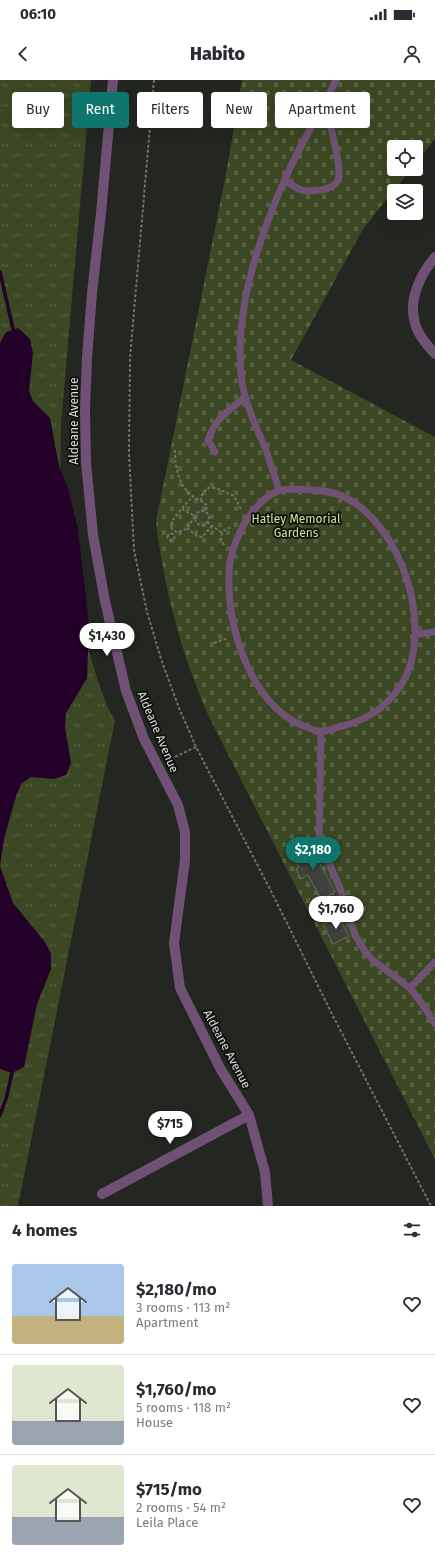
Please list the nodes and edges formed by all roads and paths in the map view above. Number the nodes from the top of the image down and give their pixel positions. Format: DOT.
graph roads {
  1 [pos="113,80"];
  2 [pos="154,80"];
  3 [pos="336,80"];
  4 [pos="330,92"];
  5 [pos="311,128"];
  6 [pos="331,128"];
  7 [pos="285,181"];
  8 [pos="435,257"];
  9 [pos="435,354"];
  10 [pos="245,398"];
  11 [pos="175,450"];
  12 [pos="215,452"];
  13 [pos="280,490"];
  14 [pos="193,496"];
  15 [pos="201,501"];
  16 [pos="182,509"];
  17 [pos="206,512"];
  18 [pos="196,516"];
  19 [pos="248,518"];
  20 [pos="207,522"];
  21 [pos="212,526"];
  22 [pos="187,528"];
  23 [pos="222,533"];
  24 [pos="435,632"];
  25 [pos="418,634"];
  26 [pos="237,636"];
  27 [pos="214,643"];
  28 [pos="321,731"];
  29 [pos="196,747"];
  30 [pos="156,766"];
  31 [pos="435,962"];
  32 [pos="410,988"];
  33 [pos="435,1024"];
  34 [pos="250,1115"];
  35 [pos="102,1194"];
  36 [pos="268,1206"];
  37 [pos="431,1206"];
  1 -- 30 [label="street, Aldeane Avenue"];
  2 -- 29 [label="path"];
  3 -- 4 [label="lane"];
  5 -- 7 [label="lane"];
  6 -- 7 [label="lane"];
  7 -- 10 [label="lane"];
  8 -- 9 [label="street"];
  10 -- 12 [label="lane"];
  10 -- 13 [label="lane"];
  11 -- 14 [label="path"];
  13 -- 19 [label="lane"];
  13 -- 25 [label="lane"];
  14 -- 15 [label="path"];
  14 -- 16 [label="path"];
  15 -- 17 [label="path"];
  15 -- 19 [label="path"];
  16 -- 18 [label="path"];
  16 -- 22 [label="path"];
  17 -- 18 [label="path"];
  17 -- 20 [label="path"];
  18 -- 20 [label="path"];
  18 -- 22 [label="path"];
  19 -- 26 [label="lane"];
  20 -- 21 [label="path"];
  21 -- 22 [label="path"];
  21 -- 23 [label="path"];
  24 -- 25 [label="lane"];
  25 -- 28 [label="lane"];
  26 -- 27 [label="path"];
  26 -- 28 [label="lane"];
  28 -- 32 [label="lane"];
  29 -- 30 [label="path"];
  29 -- 37 [label="path"];
  30 -- 34 [label="street, Aldeane Avenue"];
  31 -- 32 [label="lane"];
  32 -- 33 [label="lane"];
  34 -- 35 [label="street"];
  34 -- 36 [label="street, Aldeane Avenue"];
}
